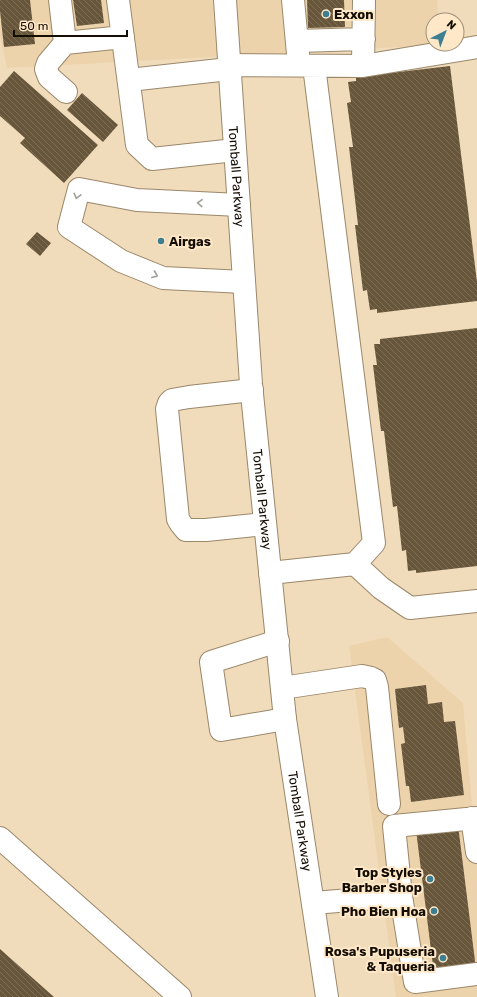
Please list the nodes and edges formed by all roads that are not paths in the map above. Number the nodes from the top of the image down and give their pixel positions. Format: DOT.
graph roads {
  1 [pos="60,0"];
  2 [pos="118,0"];
  3 [pos="225,0"];
  4 [pos="293,0"];
  5 [pos="364,0"];
  6 [pos="123,37"];
  7 [pos="364,39"];
  8 [pos="297,41"];
  9 [pos="66,43"];
  10 [pos="477,47"];
  11 [pos="307,66"];
  12 [pos="363,66"];
  13 [pos="229,67"];
  14 [pos="129,80"];
  15 [pos="66,92"];
  16 [pos="235,150"];
  17 [pos="239,205"];
  18 [pos="244,282"];
  19 [pos="252,390"];
  20 [pos="266,524"];
  21 [pos="355,564"];
  22 [pos="270,572"];
  23 [pos="477,602"];
  24 [pos="278,642"];
  25 [pos="282,688"];
  26 [pos="285,719"];
  27 [pos="390,804"];
  28 [pos="475,818"];
  29 [pos="0,838"];
  30 [pos="477,852"];
  31 [pos="401,896"];
  32 [pos="313,903"];
  33 [pos="477,974"];
  34 [pos="427,989"];
  35 [pos="180,997"];
  36 [pos="327,997"];
  1 -- 9 [label="main road"];
  2 -- 6 [label="main road"];
  3 -- 13 [label="main road, Tomball Parkway"];
  4 -- 8 [label="main road"];
  5 -- 7 [label="main road"];
  6 -- 9 [label="main road"];
  6 -- 14 [label="main road"];
  7 -- 8 [label="main road"];
  7 -- 12 [label="main road"];
  8 -- 11 [label="main road"];
  9 -- 15 [label="main road"];
  10 -- 12 [label="main road"];
  11 -- 12 [label="main road"];
  11 -- 13 [label="main road"];
  11 -- 21 [label="main road"];
  13 -- 14 [label="main road"];
  13 -- 16 [label="main road, Tomball Parkway"];
  14 -- 16 [label="main road"];
  16 -- 17 [label="main road, Tomball Parkway"];
  17 -- 18 [label="main road, Tomball Parkway"];
  17 -- 18 [label="main road, one-way"];
  18 -- 19 [label="main road, Tomball Parkway"];
  19 -- 20 [label="main road, Tomball Parkway"];
  19 -- 20 [label="main road"];
  20 -- 22 [label="main road, Tomball Parkway"];
  21 -- 22 [label="main road"];
  21 -- 23 [label="main road"];
  22 -- 24 [label="main road, Tomball Parkway"];
  24 -- 25 [label="main road, Tomball Parkway"];
  24 -- 26 [label="main road"];
  25 -- 26 [label="main road, Tomball Parkway"];
  25 -- 27 [label="main road"];
  26 -- 32 [label="main road, Tomball Parkway"];
  28 -- 30 [label="main road"];
  28 -- 31 [label="main road"];
  29 -- 35 [label="main road"];
  31 -- 32 [label="main road"];
  31 -- 34 [label="main road"];
  32 -- 36 [label="main road, Tomball Parkway"];
  33 -- 34 [label="main road"];
}
